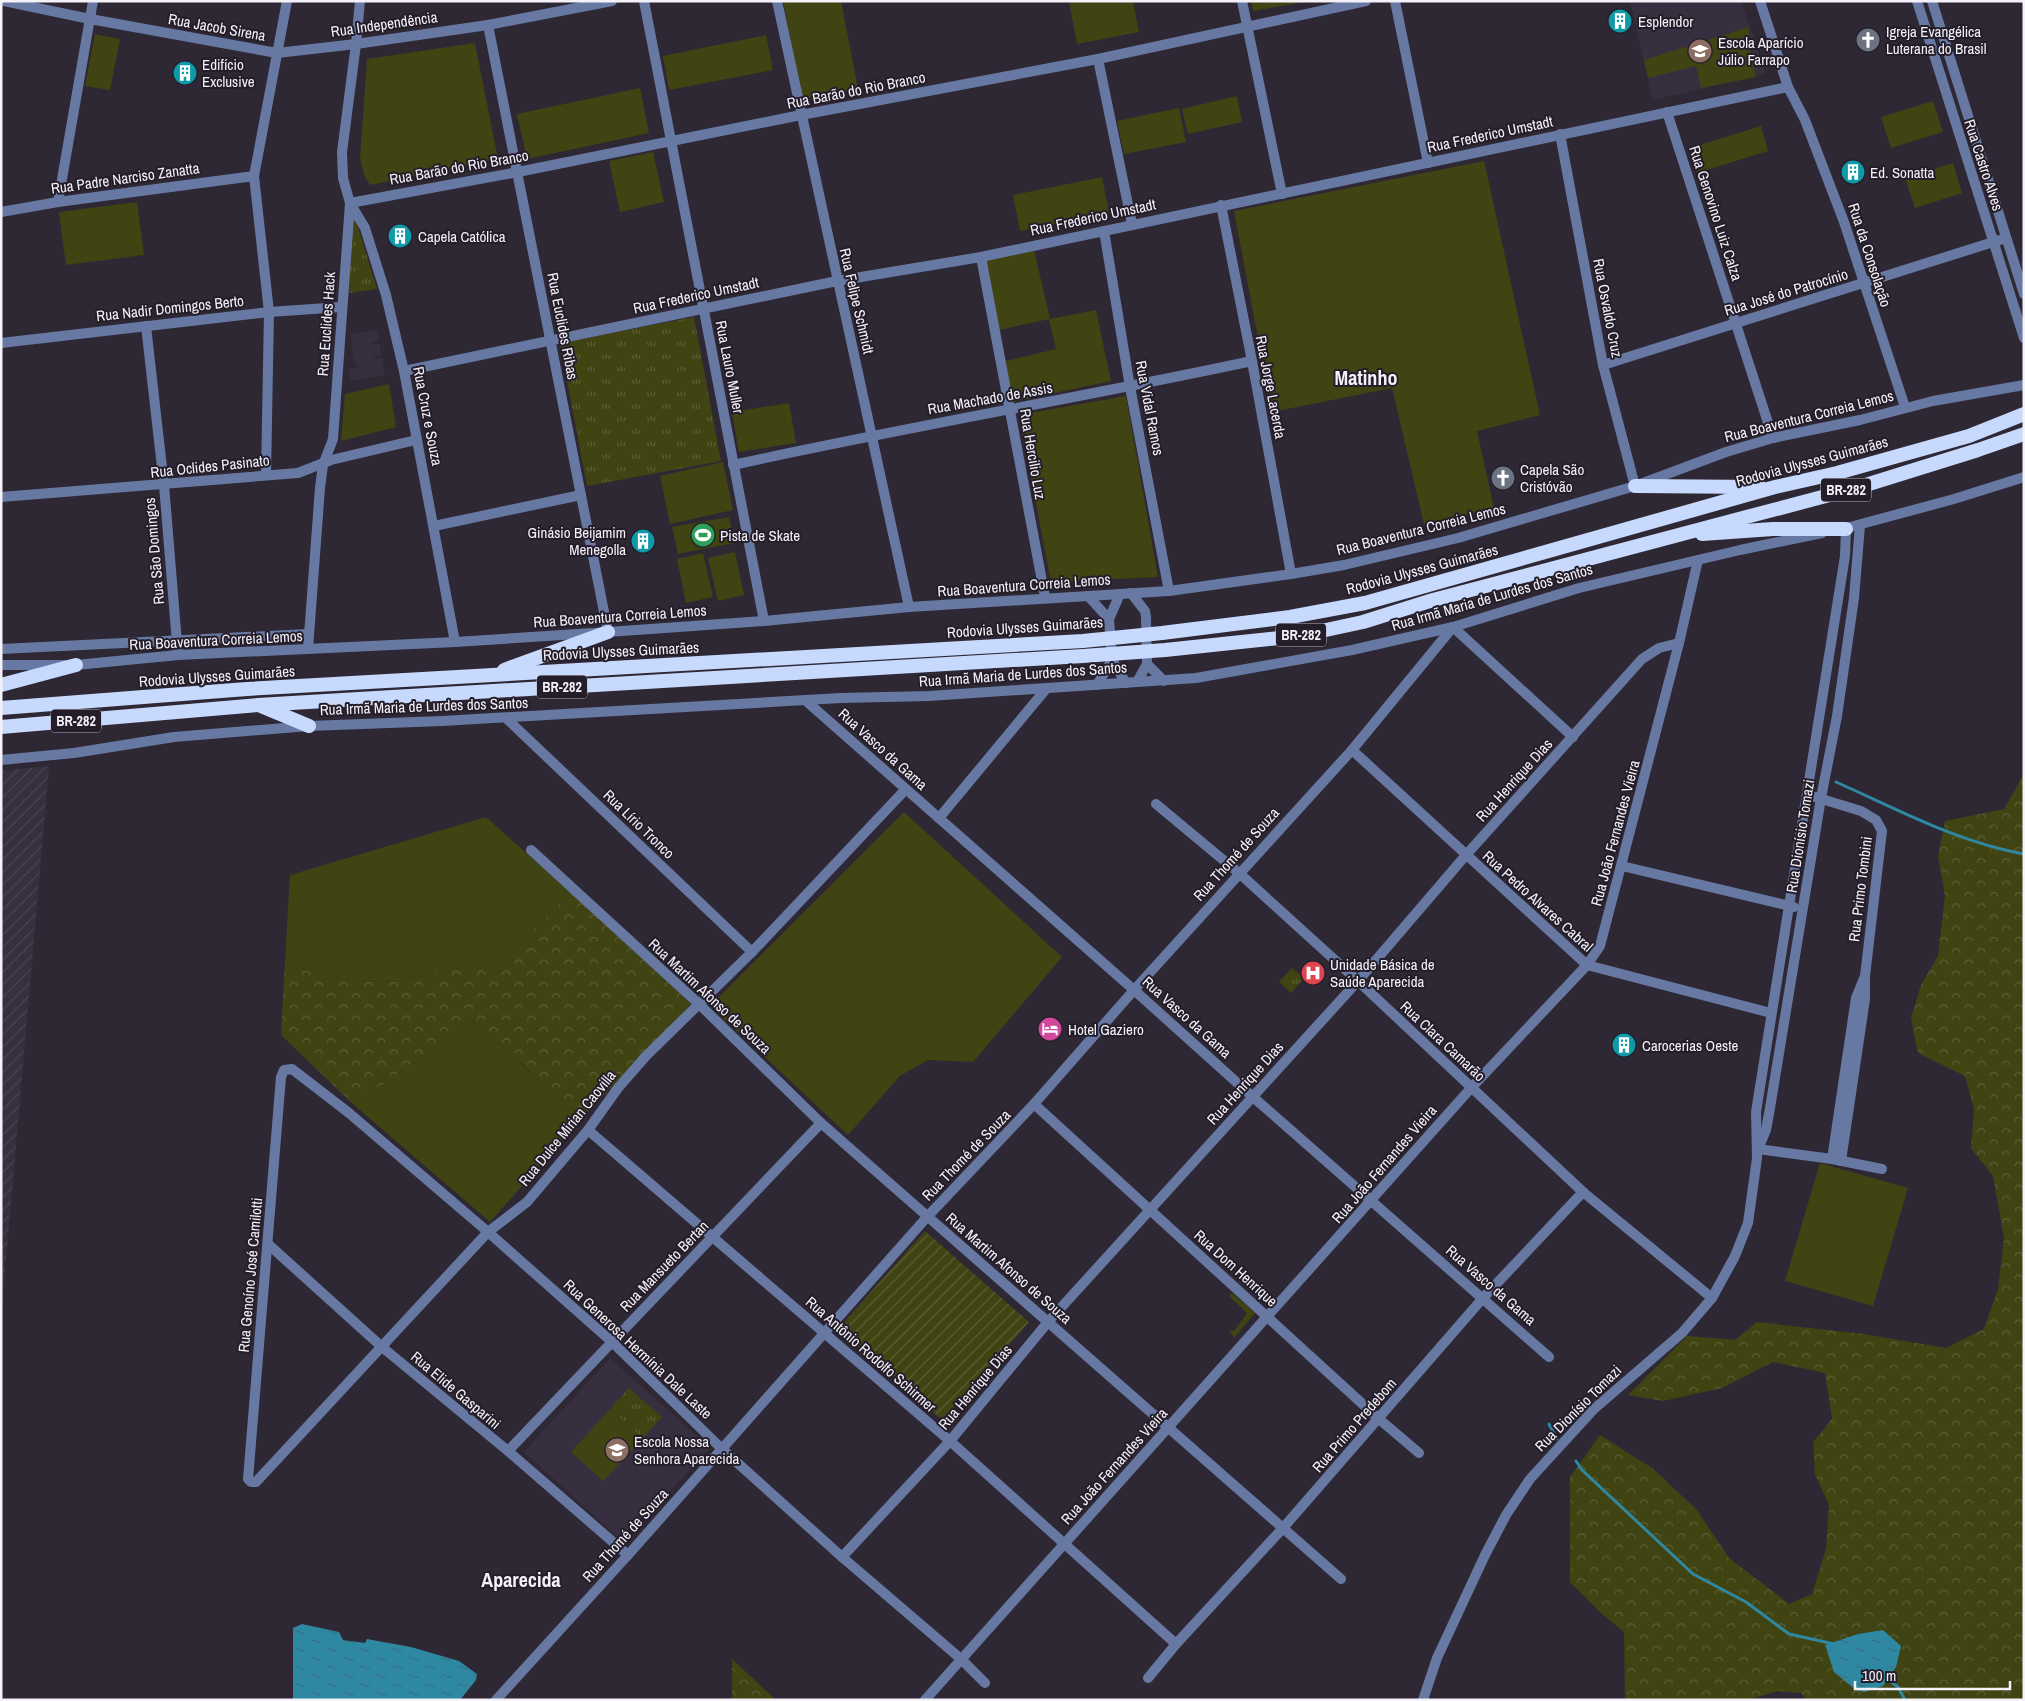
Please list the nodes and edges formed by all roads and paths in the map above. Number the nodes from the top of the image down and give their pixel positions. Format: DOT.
graph roads {
  1 [pos="4,1"];
  2 [pos="93,1"];
  3 [pos="287,1"];
  4 [pos="360,1"];
  5 [pos="612,1"];
  6 [pos="644,1"];
  7 [pos="777,1"];
  8 [pos="1242,1"];
  9 [pos="1366,1"];
  10 [pos="1395,1"];
  11 [pos="1760,1"];
  12 [pos="1917,1"];
  13 [pos="1932,1"];
  14 [pos="90,19"];
  15 [pos="488,25"];
  16 [pos="1247,26"];
  17 [pos="1942,35"];
  18 [pos="1929,40"];
  19 [pos="356,44"];
  20 [pos="278,53"];
  21 [pos="1098,59"];
  22 [pos="1788,86"];
  23 [pos="1668,112"];
  24 [pos="801,115"];
  25 [pos="1968,116"];
  26 [pos="1954,121"];
  27 [pos="1560,134"];
  28 [pos="671,142"];
  29 [pos="1428,162"];
  30 [pos="1985,170"];
  31 [pos="518,172"];
  32 [pos="1972,175"];
  33 [pos="254,176"];
  34 [pos="1282,194"];
  35 [pos="58,202"];
  36 [pos="350,203"];
  37 [pos="1221,205"];
  38 [pos="1,212"];
  39 [pos="1132,224"];
  40 [pos="1104,231"];
  41 [pos="2006,238"];
  42 [pos="1993,243"];
  43 [pos="981,257"];
  44 [pos="837,281"];
  45 [pos="1863,284"];
  46 [pos="2023,291"];
  47 [pos="2009,293"];
  48 [pos="342,307"];
  49 [pos="703,308"];
  50 [pos="269,312"];
  51 [pos="1736,323"];
  52 [pos="146,326"];
  53 [pos="2023,335"];
  54 [pos="550,340"];
  55 [pos="1,343"];
  56 [pos="1252,361"];
  57 [pos="1604,365"];
  58 [pos="404,372"];
  59 [pos="2024,385"];
  60 [pos="1130,387"];
  61 [pos="1905,407"];
  62 [pos="1010,410"];
  63 [pos="2024,414"];
  64 [pos="872,434"];
  65 [pos="2024,434"];
  66 [pos="1773,438"];
  67 [pos="416,440"];
  68 [pos="323,465"];
  69 [pos="733,465"];
  70 [pos="266,475"];
  71 [pos="2024,477"];
  72 [pos="164,485"];
  73 [pos="1635,486"];
  74 [pos="1775,487"];
  75 [pos="581,494"];
  76 [pos="1,498"];
  77 [pos="434,526"];
  78 [pos="1853,527"];
  79 [pos="1666,537"];
  80 [pos="1698,560"];
  81 [pos="1290,574"];
  82 [pos="1156,591"];
  83 [pos="1170,591"];
  84 [pos="1131,593"];
  85 [pos="1120,594"];
  86 [pos="1088,596"];
  87 [pos="1045,597"];
  88 [pos="1838,597"];
  89 [pos="1854,598"];
  90 [pos="909,607"];
  91 [pos="1145,611"];
  92 [pos="1109,619"];
  93 [pos="764,621"];
  94 [pos="1453,627"];
  95 [pos="608,632"];
  96 [pos="309,634"];
  97 [pos="176,640"];
  98 [pos="456,642"];
  99 [pos="1679,643"];
  100 [pos="1,649"];
  101 [pos="308,649"];
  102 [pos="178,655"];
  103 [pos="1112,660"];
  104 [pos="1828,660"];
  105 [pos="1147,664"];
  106 [pos="1845,664"];
  107 [pos="1,665"];
  108 [pos="76,665"];
  109 [pos="490,675"];
  110 [pos="1164,680"];
  111 [pos="1131,683"];
  112 [pos="1,685"];
  113 [pos="1097,685"];
  114 [pos="1046,689"];
  115 [pos="805,700"];
  116 [pos="258,705"];
  117 [pos="1,708"];
  118 [pos="1820,711"];
  119 [pos="1837,716"];
  120 [pos="506,718"];
  121 [pos="309,726"];
  122 [pos="1,727"];
  123 [pos="1573,737"];
  124 [pos="1352,750"];
  125 [pos="1,760"];
  126 [pos="905,790"];
  127 [pos="1807,796"];
  128 [pos="1821,798"];
  129 [pos="1156,804"];
  130 [pos="939,818"];
  131 [pos="1799,837"];
  132 [pos="1814,840"];
  133 [pos="531,850"];
  134 [pos="1466,855"];
  135 [pos="1622,866"];
  136 [pos="1239,873"];
  137 [pos="1789,906"];
  138 [pos="1804,909"];
  139 [pos="752,952"];
  140 [pos="1587,965"];
  141 [pos="1358,981"];
  142 [pos="1134,990"];
  143 [pos="699,1004"];
  144 [pos="1771,1013"];
  145 [pos="284,1070"];
  146 [pos="1471,1088"];
  147 [pos="1253,1097"];
  148 [pos="1034,1104"];
  149 [pos="821,1123"];
  150 [pos="588,1130"];
  151 [pos="1758,1150"];
  152 [pos="1836,1160"];
  153 [pos="1882,1169"];
  154 [pos="1583,1192"];
  155 [pos="1372,1201"];
  156 [pos="1149,1210"];
  157 [pos="928,1217"];
  158 [pos="488,1232"];
  159 [pos="714,1236"];
  160 [pos="268,1244"];
  161 [pos="1482,1298"];
  162 [pos="1712,1298"];
  163 [pos="1267,1317"];
  164 [pos="1048,1322"];
  165 [pos="824,1334"];
  166 [pos="611,1341"];
  167 [pos="382,1348"];
  168 [pos="1550,1357"];
  169 [pos="1379,1419"];
  170 [pos="1167,1429"];
  171 [pos="950,1441"];
  172 [pos="722,1449"];
  173 [pos="508,1451"];
  174 [pos="1419,1453"];
  175 [pos="251,1482"];
  176 [pos="1283,1528"];
  177 [pos="1064,1542"];
  178 [pos="628,1555"];
  179 [pos="842,1557"];
  180 [pos="1341,1579"];
  181 [pos="1176,1644"];
  182 [pos="961,1659"];
  183 [pos="1148,1678"];
  184 [pos="985,1683"];
  185 [pos="496,1700"];
  186 [pos="925,1700"];
  187 [pos="1423,1700"];
  1 -- 14 [label="street, Rua Jacob Sirena"];
  2 -- 14 [label="street"];
  3 -- 20 [label="street"];
  4 -- 19 [label="street, Rua Euclides Hack"];
  5 -- 15 [label="street, Rua Independência"];
  6 -- 28 [label="street, Rua Lauro Muller"];
  7 -- 24 [label="street, Rua Felipe Schmidt"];
  8 -- 16 [label="street"];
  9 -- 16 [label="street, Rua Barão do Rio Branco"];
  10 -- 29 [label="street"];
  11 -- 22 [label="street, Rua da Consolação"];
  12 -- 18 [label="street, Rua Castro Alves"];
  13 -- 17 [label="street, Rua Castro Alves"];
  14 -- 20 [label="street, Rua Jacob Sirena"];
  14 -- 35 [label="street"];
  15 -- 19 [label="street, Rua Independência"];
  15 -- 31 [label="street, Rua Euclides Ribas"];
  16 -- 21 [label="street, Rua Barão do Rio Branco"];
  16 -- 34 [label="street"];
  17 -- 18 [label="street"];
  17 -- 25 [label="street, Rua Castro Alves"];
  18 -- 26 [label="street, Rua Castro Alves"];
  19 -- 20 [label="street, Rua Independência"];
  19 -- 36 [label="street, Rua Euclides Hack"];
  20 -- 33 [label="street"];
  21 -- 24 [label="street, Rua Barão do Rio Branco"];
  21 -- 39 [label="street"];
  22 -- 23 [label="street, Rua Frederico Umstadt"];
  22 -- 45 [label="street, Rua da Consolação"];
  23 -- 27 [label="street, Rua Frederico Umstadt"];
  23 -- 51 [label="street, Rua Genovino Luiz Calza"];
  24 -- 28 [label="street, Rua Barão do Rio Branco"];
  24 -- 44 [label="street, Rua Felipe Schmidt"];
  25 -- 26 [label="street"];
  25 -- 30 [label="street, Rua Castro Alves"];
  26 -- 32 [label="street, Rua Castro Alves"];
  27 -- 29 [label="street, Rua Frederico Umstadt"];
  27 -- 57 [label="street, Rua Osvaldo Cruz"];
  28 -- 31 [label="street, Rua Barão do Rio Branco"];
  28 -- 49 [label="street, Rua Lauro Muller"];
  29 -- 34 [label="street, Rua Frederico Umstadt"];
  30 -- 32 [label="street"];
  30 -- 41 [label="street, Rua Castro Alves"];
  31 -- 36 [label="street, Rua Barão do Rio Branco"];
  31 -- 54 [label="street, Rua Euclides Ribas"];
  32 -- 42 [label="street, Rua Castro Alves"];
  33 -- 35 [label="street, Rua Padre Narciso Zanatta"];
  33 -- 50 [label="street"];
  34 -- 37 [label="street, Rua Frederico Umstadt"];
  35 -- 38 [label="street, Rua Padre Narciso Zanatta"];
  36 -- 48 [label="street, Rua Euclides Hack"];
  36 -- 58 [label="street, Rua Cruz e Souza"];
  37 -- 39 [label="street, Rua Frederico Umstadt"];
  37 -- 56 [label="street, Rua Jorge Lacerda"];
  39 -- 40 [label="street, Rua Frederico Umstadt"];
  40 -- 43 [label="street, Rua Frederico Umstadt"];
  40 -- 60 [label="street, Rua Vidal Ramos"];
  41 -- 42 [label="street, Rua José do Patrocínio"];
  41 -- 46 [label="street, Rua Castro Alves"];
  42 -- 45 [label="street, Rua José do Patrocínio"];
  42 -- 47 [label="street, Rua Castro Alves"];
  43 -- 44 [label="street, Rua Frederico Umstadt"];
  43 -- 62 [label="street, Rua Hercilio Luz"];
  44 -- 49 [label="street, Rua Frederico Umstadt"];
  44 -- 64 [label="street, Rua Felipe Schmidt"];
  45 -- 51 [label="street, Rua José do Patrocínio"];
  45 -- 61 [label="street, Rua da Consolação"];
  46 -- 47 [label="street"];
  47 -- 53 [label="street, Rua Castro Alves"];
  48 -- 50 [label="street, Rua Nadir Domingos Berto"];
  48 -- 68 [label="street, Rua Euclides Hack"];
  49 -- 54 [label="street, Rua Frederico Umstadt"];
  49 -- 69 [label="street, Rua Lauro Muller"];
  50 -- 52 [label="street, Rua Nadir Domingos Berto"];
  50 -- 70 [label="street"];
  51 -- 57 [label="street, Rua José do Patrocínio"];
  51 -- 66 [label="street, Rua Genovino Luiz Calza"];
  52 -- 55 [label="street, Rua Nadir Domingos Berto"];
  52 -- 72 [label="street, Rua São Domingos"];
  54 -- 58 [label="street, Rua Frederico Umstadt"];
  54 -- 75 [label="street, Rua Euclides Ribas"];
  56 -- 60 [label="street, Rua Machado de Assis"];
  56 -- 81 [label="street, Rua Jorge Lacerda"];
  57 -- 73 [label="street, Rua Osvaldo Cruz"];
  58 -- 67 [label="street, Rua Cruz e Souza"];
  59 -- 61 [label="street, Rua Boaventura Correia Lemos"];
  60 -- 62 [label="street, Rua Machado de Assis"];
  60 -- 83 [label="street, Rua Vidal Ramos"];
  61 -- 66 [label="street, Rua Boaventura Correia Lemos"];
  62 -- 64 [label="street, Rua Machado de Assis"];
  62 -- 87 [label="street, Rua Hercilio Luz"];
  63 -- 74 [label="highway, Rodovia Ulysses Guimarães / BR-282"];
  64 -- 69 [label="street, Rua Machado de Assis"];
  64 -- 90 [label="street, Rua Felipe Schmidt"];
  65 -- 79 [label="highway, Rodovia Ulysses Guimarães / BR-282"];
  66 -- 73 [label="street, Rua Boaventura Correia Lemos"];
  67 -- 68 [label="street, Rua Oclides Pasinato"];
  67 -- 77 [label="street, Rua Cruz e Souza"];
  68 -- 70 [label="street, Rua Oclides Pasinato"];
  68 -- 96 [label="street, Rua Euclides Hack"];
  69 -- 93 [label="street, Rua Lauro Muller"];
  70 -- 72 [label="street, Rua Oclides Pasinato"];
  71 -- 78 [label="street, Rua Irmã Maria de Lurdes dos Santos"];
  72 -- 76 [label="street, Rua Oclides Pasinato"];
  72 -- 97 [label="street, Rua São Domingos"];
  73 -- 74 [label="highway"];
  73 -- 81 [label="street, Rua Boaventura Correia Lemos"];
  74 -- 109 [label="highway, Rodovia Ulysses Guimarães / BR-282"];
  75 -- 77 [label="street"];
  75 -- 95 [label="street, Rua Euclides Ribas"];
  77 -- 98 [label="street, Rua Cruz e Souza"];
  78 -- 79 [label="highway"];
  78 -- 80 [label="street, Rua Irmã Maria de Lurdes dos Santos"];
  78 -- 88 [label="street, Rua Dionísio Tomazi"];
  78 -- 89 [label="street, Rua Dionísio Tomazi"];
  79 -- 116 [label="highway, Rodovia Ulysses Guimarães / BR-282"];
  80 -- 94 [label="street, Rua Irmã Maria de Lurdes dos Santos"];
  80 -- 99 [label="street, Rua João Fernandes Vieira"];
  81 -- 83 [label="street, Rua Boaventura Correia Lemos"];
  82 -- 83 [label="street, Rua Boaventura Correia Lemos"];
  82 -- 84 [label="street, Rua Boaventura Correia Lemos"];
  82 -- 91 [label="street"];
  84 -- 85 [label="street, Rua Boaventura Correia Lemos"];
  84 -- 91 [label="street"];
  85 -- 86 [label="street, Rua Boaventura Correia Lemos"];
  85 -- 92 [label="street"];
  86 -- 87 [label="street, Rua Boaventura Correia Lemos"];
  86 -- 92 [label="street"];
  87 -- 90 [label="street, Rua Boaventura Correia Lemos"];
  88 -- 89 [label="street"];
  88 -- 104 [label="street, Rua Dionísio Tomazi"];
  89 -- 106 [label="street, Rua Dionísio Tomazi"];
  90 -- 93 [label="street, Rua Boaventura Correia Lemos"];
  91 -- 105 [label="street"];
  92 -- 103 [label="street"];
  93 -- 95 [label="street, Rua Boaventura Correia Lemos"];
  94 -- 110 [label="street, Rua Irmã Maria de Lurdes dos Santos"];
  94 -- 123 [label="street"];
  94 -- 124 [label="street, Rua Thomé de Souza"];
  95 -- 98 [label="street, Rua Boaventura Correia Lemos"];
  95 -- 109 [label="highway"];
  96 -- 97 [label="street"];
  96 -- 101 [label="street, Rua Euclides Hack"];
  97 -- 100 [label="street"];
  97 -- 102 [label="street, Rua São Domingos"];
  98 -- 101 [label="street, Rua Boaventura Correia Lemos"];
  99 -- 123 [label="street, Rua Henrique Dias"];
  99 -- 135 [label="street, Rua João Fernandes Vieira"];
  101 -- 102 [label="street, Rua Boaventura Correia Lemos"];
  102 -- 108 [label="street, Rua Boaventura Correia Lemos"];
  103 -- 111 [label="street"];
  103 -- 113 [label="street"];
  104 -- 106 [label="street"];
  104 -- 118 [label="street, Rua Dionísio Tomazi"];
  105 -- 110 [label="street"];
  105 -- 111 [label="street"];
  106 -- 119 [label="street, Rua Dionísio Tomazi"];
  107 -- 108 [label="street, Rua Boaventura Correia Lemos"];
  108 -- 112 [label="highway"];
  109 -- 117 [label="highway, Rodovia Ulysses Guimarães / BR-282"];
  110 -- 111 [label="street, Rua Irmã Maria de Lurdes dos Santos"];
  111 -- 113 [label="street, Rua Irmã Maria de Lurdes dos Santos"];
  113 -- 114 [label="street, Rua Irmã Maria de Lurdes dos Santos"];
  114 -- 115 [label="street, Rua Irmã Maria de Lurdes dos Santos"];
  114 -- 130 [label="street"];
  115 -- 120 [label="street, Rua Irmã Maria de Lurdes dos Santos"];
  115 -- 126 [label="street, Rua Vasco da Gama"];
  116 -- 121 [label="highway"];
  116 -- 122 [label="highway, Rodovia Ulysses Guimarães / BR-282"];
  118 -- 119 [label="street"];
  118 -- 127 [label="street, Rua Dionísio Tomazi"];
  119 -- 128 [label="street, Rua Dionísio Tomazi"];
  120 -- 121 [label="street, Rua Irmã Maria de Lurdes dos Santos"];
  120 -- 139 [label="street, Rua Lírio Tronco"];
  121 -- 125 [label="street, Rua Irmã Maria de Lurdes dos Santos"];
  123 -- 134 [label="street, Rua Henrique Dias"];
  124 -- 134 [label="street, Rua Pedro Alvares Cabral"];
  124 -- 136 [label="street, Rua Thomé de Souza"];
  126 -- 130 [label="street, Rua Vasco da Gama"];
  126 -- 139 [label="street, Rua Dulce Mirian Caovilla"];
  127 -- 128 [label="street, Rua Primo Tombini"];
  127 -- 131 [label="street, Rua Dionísio Tomazi"];
  128 -- 132 [label="street, Rua Dionísio Tomazi"];
  128 -- 152 [label="street, Rua Primo Tombini"];
  129 -- 136 [label="street, Rua Clara Camarão"];
  130 -- 142 [label="street, Rua Vasco da Gama"];
  131 -- 132 [label="street"];
  131 -- 137 [label="street, Rua Dionísio Tomazi"];
  132 -- 138 [label="street, Rua Dionísio Tomazi"];
  133 -- 143 [label="street, Rua Martim Afonso de Souza"];
  134 -- 140 [label="street, Rua Pedro Alvares Cabral"];
  134 -- 141 [label="street, Rua Henrique Dias"];
  135 -- 137 [label="street"];
  135 -- 140 [label="street, Rua João Fernandes Vieira"];
  136 -- 141 [label="street, Rua Clara Camarão"];
  136 -- 142 [label="street, Rua Thomé de Souza"];
  137 -- 138 [label="street"];
  137 -- 144 [label="street, Rua Dionísio Tomazi"];
  138 -- 151 [label="street, Rua Dionísio Tomazi"];
  139 -- 143 [label="street, Rua Dulce Mirian Caovilla"];
  140 -- 144 [label="street, Rua Pedro Alvares Cabral"];
  140 -- 146 [label="street, Rua João Fernandes Vieira"];
  141 -- 146 [label="street, Rua Clara Camarão"];
  141 -- 147 [label="street, Rua Henrique Dias"];
  142 -- 147 [label="street, Rua Vasco da Gama"];
  142 -- 148 [label="street, Rua Thomé de Souza"];
  143 -- 149 [label="street, Rua Martim Afonso de Souza"];
  143 -- 150 [label="street, Rua Dulce Mirian Caovilla"];
  144 -- 151 [label="street, Rua Dionísio Tomazi"];
  145 -- 158 [label="street, Rua Generosa Hermínia Dale Laste"];
  145 -- 160 [label="street, Rua Genoíno José Camilotti"];
  146 -- 154 [label="street, Rua Clara Camarão"];
  146 -- 155 [label="street, Rua João Fernandes Vieira"];
  147 -- 155 [label="street, Rua Vasco da Gama"];
  147 -- 156 [label="street, Rua Henrique Dias"];
  148 -- 156 [label="street, Rua Dom Henrique"];
  148 -- 157 [label="street, Rua Thomé de Souza"];
  149 -- 157 [label="street, Rua Martim Afonso de Souza"];
  149 -- 159 [label="street, Rua Mansueto Bertan"];
  150 -- 158 [label="street, Rua Dulce Mirian Caovilla"];
  150 -- 159 [label="street, Rua Antônio Rodolfo Schirmer"];
  151 -- 152 [label="street"];
  151 -- 162 [label="street, Rua Dionísio Tomazi"];
  152 -- 153 [label="street"];
  154 -- 161 [label="street, Rua Primo Predebom"];
  154 -- 162 [label="street, Rua Clara Camarão"];
  155 -- 161 [label="street, Rua Vasco da Gama"];
  155 -- 163 [label="street, Rua João Fernandes Vieira"];
  156 -- 163 [label="street, Rua Dom Henrique"];
  156 -- 164 [label="street, Rua Henrique Dias"];
  157 -- 164 [label="street, Rua Martim Afonso de Souza"];
  157 -- 165 [label="street, Rua Thomé de Souza"];
  158 -- 166 [label="street, Rua Generosa Hermínia Dale Laste"];
  158 -- 167 [label="street, Rua Dulce Mirian Caovilla"];
  159 -- 165 [label="street, Rua Antônio Rodolfo Schirmer"];
  159 -- 166 [label="street, Rua Mansueto Bertan"];
  160 -- 167 [label="street, Rua Elide Gasparini"];
  160 -- 175 [label="street, Rua Genoíno José Camilotti"];
  161 -- 168 [label="street, Rua Vasco da Gama"];
  161 -- 169 [label="street, Rua Primo Predebom"];
  162 -- 187 [label="street, Rua Dionísio Tomazi"];
  163 -- 169 [label="street, Rua Dom Henrique"];
  163 -- 170 [label="street, Rua João Fernandes Vieira"];
  164 -- 170 [label="street, Rua Martim Afonso de Souza"];
  164 -- 171 [label="street, Rua Henrique Dias"];
  165 -- 171 [label="street, Rua Antônio Rodolfo Schirmer"];
  165 -- 172 [label="street, Rua Thomé de Souza"];
  166 -- 172 [label="street, Rua Generosa Hermínia Dale Laste"];
  166 -- 173 [label="street, Rua Mansueto Bertan"];
  167 -- 173 [label="street, Rua Elide Gasparini"];
  167 -- 175 [label="street, Rua Dulce Mirian Caovilla"];
  169 -- 174 [label="street, Rua Dom Henrique"];
  169 -- 176 [label="street, Rua Primo Predebom"];
  170 -- 176 [label="street, Rua Martim Afonso de Souza"];
  170 -- 177 [label="street, Rua João Fernandes Vieira"];
  171 -- 177 [label="street, Rua Antônio Rodolfo Schirmer"];
  171 -- 179 [label="street, Rua Henrique Dias"];
  172 -- 178 [label="street, Rua Thomé de Souza"];
  172 -- 179 [label="street, Rua Generosa Hermínia Dale Laste"];
  173 -- 178 [label="street, Rua Elide Gasparini"];
  176 -- 180 [label="street, Rua Martim Afonso de Souza"];
  176 -- 181 [label="street, Rua Primo Predebom"];
  177 -- 181 [label="street, Rua Antônio Rodolfo Schirmer"];
  177 -- 182 [label="street, Rua João Fernandes Vieira"];
  178 -- 185 [label="street, Rua Thomé de Souza"];
  179 -- 182 [label="street, Rua Generosa Hermínia Dale Laste"];
  181 -- 183 [label="street, Rua Primo Predebom"];
  182 -- 184 [label="street, Rua Generosa Hermínia Dale Laste"];
  182 -- 186 [label="street, Rua João Fernandes Vieira"];
}
